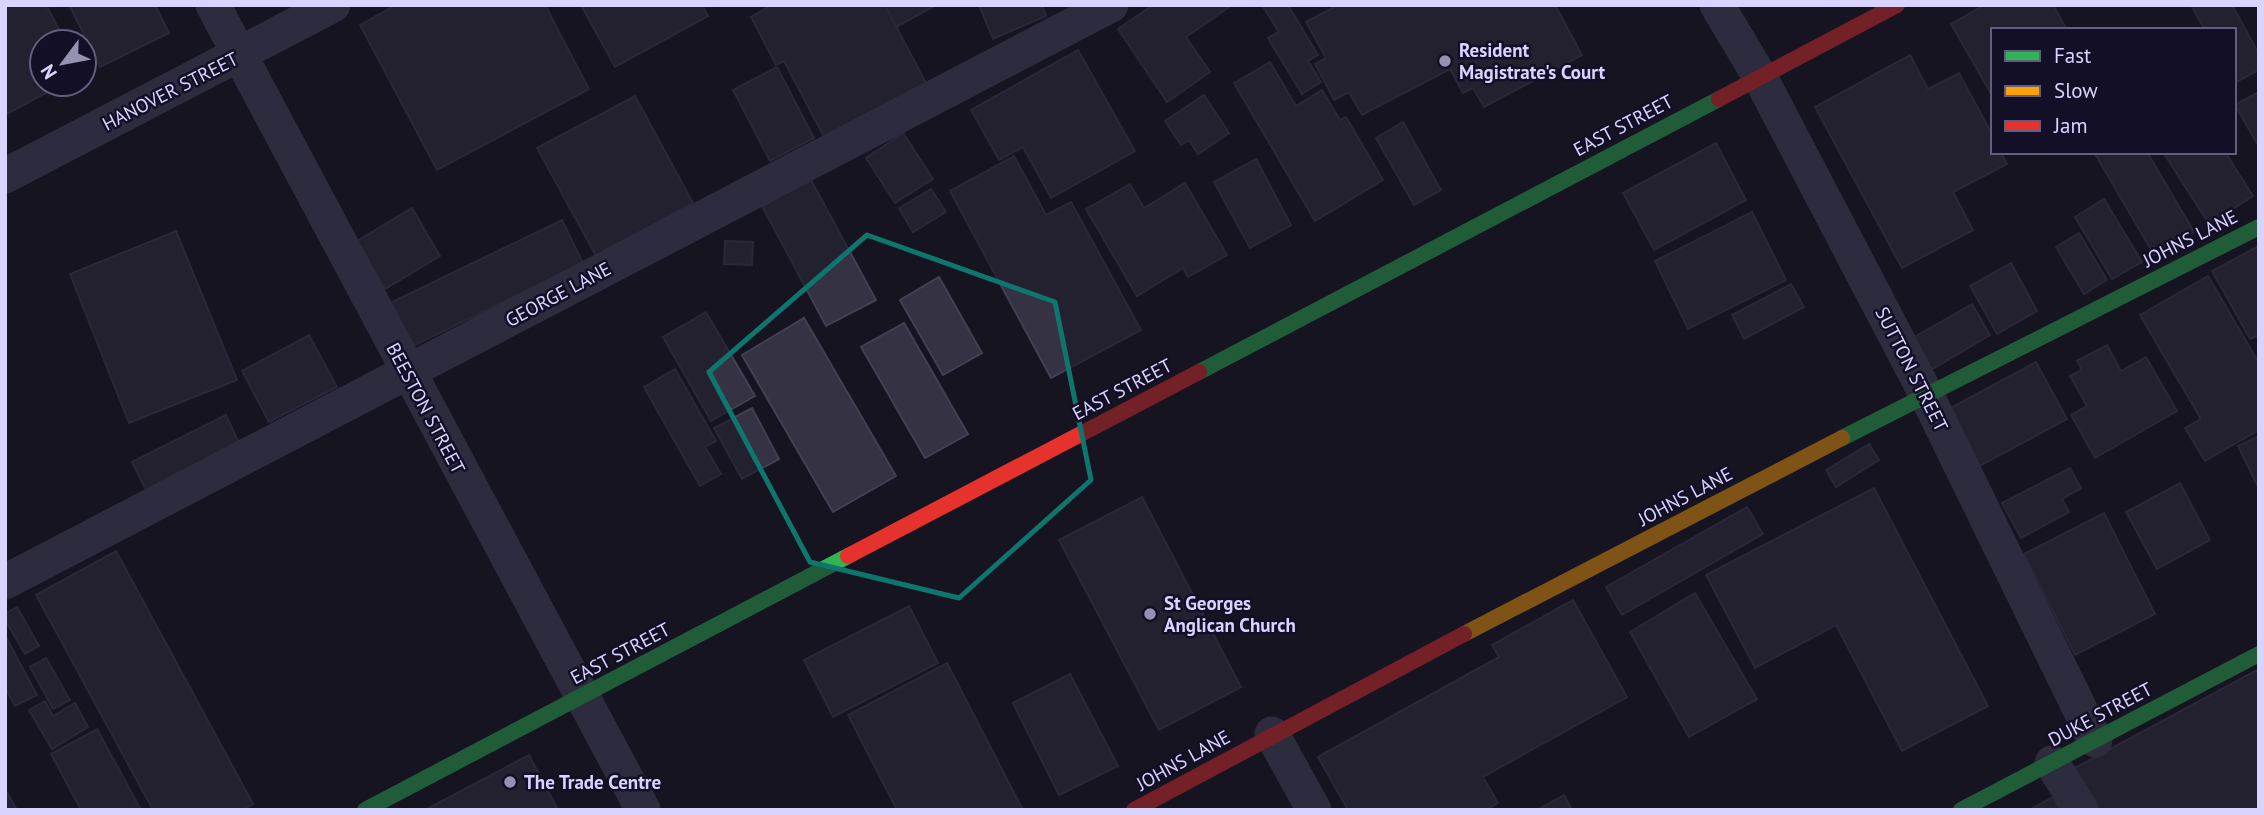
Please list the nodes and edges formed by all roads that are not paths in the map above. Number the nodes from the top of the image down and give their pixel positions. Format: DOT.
graph roads {
  1 [pos="213,5"];
  2 [pos="334,5"];
  3 [pos="1111,5"];
  4 [pos="1717,5"];
  5 [pos="1898,5"];
  6 [pos="239,55"];
  7 [pos="1760,77"];
  8 [pos="5,176"];
  9 [pos="2259,226"];
  10 [pos="407,372"];
  11 [pos="1926,394"];
  12 [pos="5,582"];
  13 [pos="2259,654"];
  14 [pos="582,697"];
  15 [pos="1272,734"];
  16 [pos="2095,740"];
  17 [pos="2052,763"];
  18 [pos="365,810"];
  19 [pos="642,810"];
  20 [pos="1134,810"];
  21 [pos="1314,810"];
  22 [pos="1961,810"];
  23 [pos="2081,810"];
  1 -- 6 [label="street, BEESTON STREET"];
  2 -- 6 [label="street, HANOVER STREET"];
  3 -- 10 [label="street, GEORGE LANE"];
  4 -- 7 [label="street, SUTTON STREET"];
  5 -- 7 [label="main road, EAST STREET"];
  6 -- 8 [label="street, HANOVER STREET"];
  6 -- 10 [label="street, BEESTON STREET"];
  7 -- 11 [label="street, SUTTON STREET"];
  7 -- 14 [label="main road, EAST STREET"];
  9 -- 11 [label="main road, JOHNS LANE"];
  10 -- 12 [label="street, GEORGE LANE"];
  10 -- 14 [label="street, BEESTON STREET"];
  11 -- 15 [label="main road, JOHNS LANE"];
  11 -- 16 [label="street, SUTTON STREET"];
  13 -- 16 [label="main road, DUKE STREET"];
  14 -- 18 [label="main road, EAST STREET"];
  14 -- 19 [label="street, BEESTON STREET"];
  15 -- 20 [label="main road, JOHNS LANE"];
  15 -- 21 [label="street"];
  16 -- 17 [label="main road, DUKE STREET"];
  17 -- 22 [label="main road, DUKE STREET"];
  17 -- 23 [label="street"];
}
